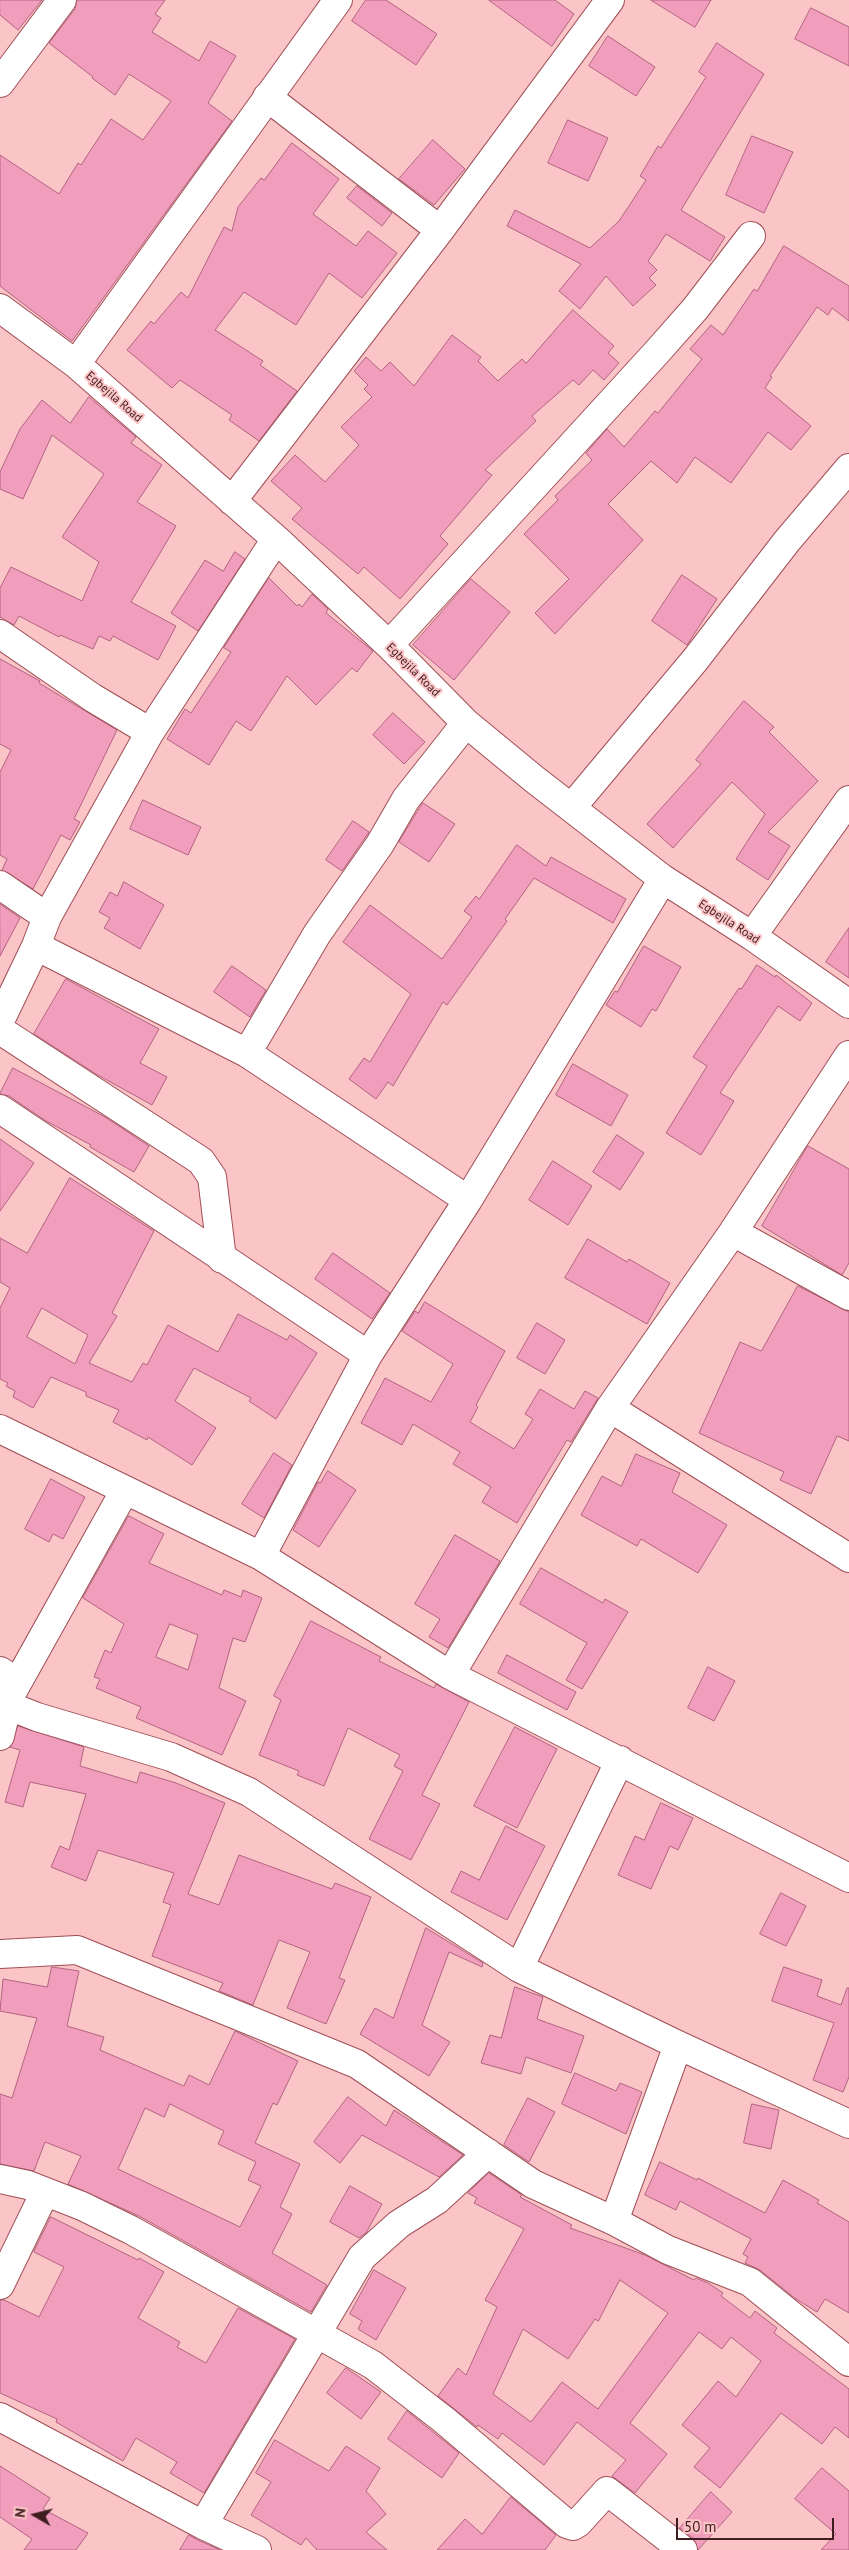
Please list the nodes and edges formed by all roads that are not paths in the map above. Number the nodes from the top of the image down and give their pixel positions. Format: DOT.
graph roads {
  1 [pos="62,0"];
  2 [pos="338,0"];
  3 [pos="610,0"];
  4 [pos="0,83"];
  5 [pos="267,97"];
  6 [pos="440,230"];
  7 [pos="751,236"];
  8 [pos="0,308"];
  9 [pos="76,364"];
  10 [pos="849,468"];
  11 [pos="232,502"];
  12 [pos="276,539"];
  13 [pos="0,634"];
  14 [pos="389,646"];
  15 [pos="466,723"];
  16 [pos="150,732"];
  17 [pos="849,800"];
  18 [pos="572,807"];
  19 [pos="663,879"];
  20 [pos="0,885"];
  21 [pos="47,917"];
  22 [pos="752,936"];
  23 [pos="36,946"];
  24 [pos="849,1004"];
  25 [pos="0,1021"];
  26 [pos="0,1030"];
  27 [pos="247,1052"];
  28 [pos="849,1055"];
  29 [pos="0,1109"];
  30 [pos="468,1200"];
  31 [pos="734,1232"];
  32 [pos="222,1258"];
  33 [pos="849,1296"];
  34 [pos="368,1355"];
  35 [pos="610,1408"];
  36 [pos="0,1430"];
  37 [pos="125,1490"];
  38 [pos="261,1556"];
  39 [pos="849,1558"];
  40 [pos="0,1672"];
  41 [pos="450,1675"];
  42 [pos="9,1698"];
  43 [pos="0,1736"];
  44 [pos="620,1760"];
  45 [pos="849,1878"];
  46 [pos="0,1954"];
  47 [pos="520,1968"];
  48 [pos="678,2045"];
  49 [pos="849,2124"];
  50 [pos="488,2153"];
  51 [pos="0,2179"];
  52 [pos="45,2192"];
  53 [pos="614,2222"];
  54 [pos="0,2286"];
  55 [pos="317,2334"];
  56 [pos="849,2362"];
  57 [pos="0,2417"];
  58 [pos="203,2525"];
  59 [pos="257,2550"];
  60 [pos="683,2550"];
  1 -- 4 [label="street"];
  2 -- 5 [label="street"];
  3 -- 6 [label="street"];
  5 -- 6 [label="street"];
  5 -- 9 [label="street"];
  6 -- 11 [label="street"];
  7 -- 14 [label="street"];
  8 -- 9 [label="street, Egbejila Road"];
  9 -- 11 [label="street, Egbejila Road"];
  10 -- 18 [label="street"];
  11 -- 12 [label="street, Egbejila Road"];
  12 -- 14 [label="street, Egbejila Road"];
  12 -- 16 [label="street"];
  13 -- 16 [label="street"];
  14 -- 15 [label="street, Egbejila Road"];
  15 -- 18 [label="street, Egbejila Road"];
  15 -- 27 [label="street"];
  16 -- 21 [label="street"];
  17 -- 22 [label="street"];
  18 -- 19 [label="street, Egbejila Road"];
  19 -- 22 [label="street, Egbejila Road"];
  19 -- 30 [label="street"];
  20 -- 21 [label="street"];
  21 -- 23 [label="street"];
  22 -- 24 [label="street, Egbejila Road"];
  23 -- 25 [label="street"];
  23 -- 27 [label="street"];
  26 -- 32 [label="street"];
  27 -- 30 [label="street"];
  28 -- 31 [label="street"];
  29 -- 32 [label="street"];
  30 -- 34 [label="street"];
  31 -- 33 [label="street"];
  31 -- 35 [label="street"];
  32 -- 34 [label="street"];
  34 -- 38 [label="street"];
  35 -- 39 [label="street"];
  35 -- 41 [label="street"];
  36 -- 37 [label="street"];
  37 -- 38 [label="street"];
  37 -- 42 [label="street"];
  38 -- 41 [label="street"];
  40 -- 42 [label="street"];
  41 -- 44 [label="street"];
  42 -- 43 [label="street"];
  42 -- 47 [label="street"];
  44 -- 45 [label="street"];
  44 -- 47 [label="street"];
  46 -- 50 [label="street"];
  47 -- 48 [label="street"];
  48 -- 49 [label="street"];
  48 -- 53 [label="street"];
  50 -- 53 [label="street"];
  50 -- 55 [label="street"];
  51 -- 52 [label="street"];
  52 -- 54 [label="street"];
  52 -- 55 [label="street"];
  53 -- 56 [label="street"];
  55 -- 58 [label="street"];
  55 -- 60 [label="street"];
  57 -- 58 [label="street"];
  58 -- 59 [label="street"];
}
